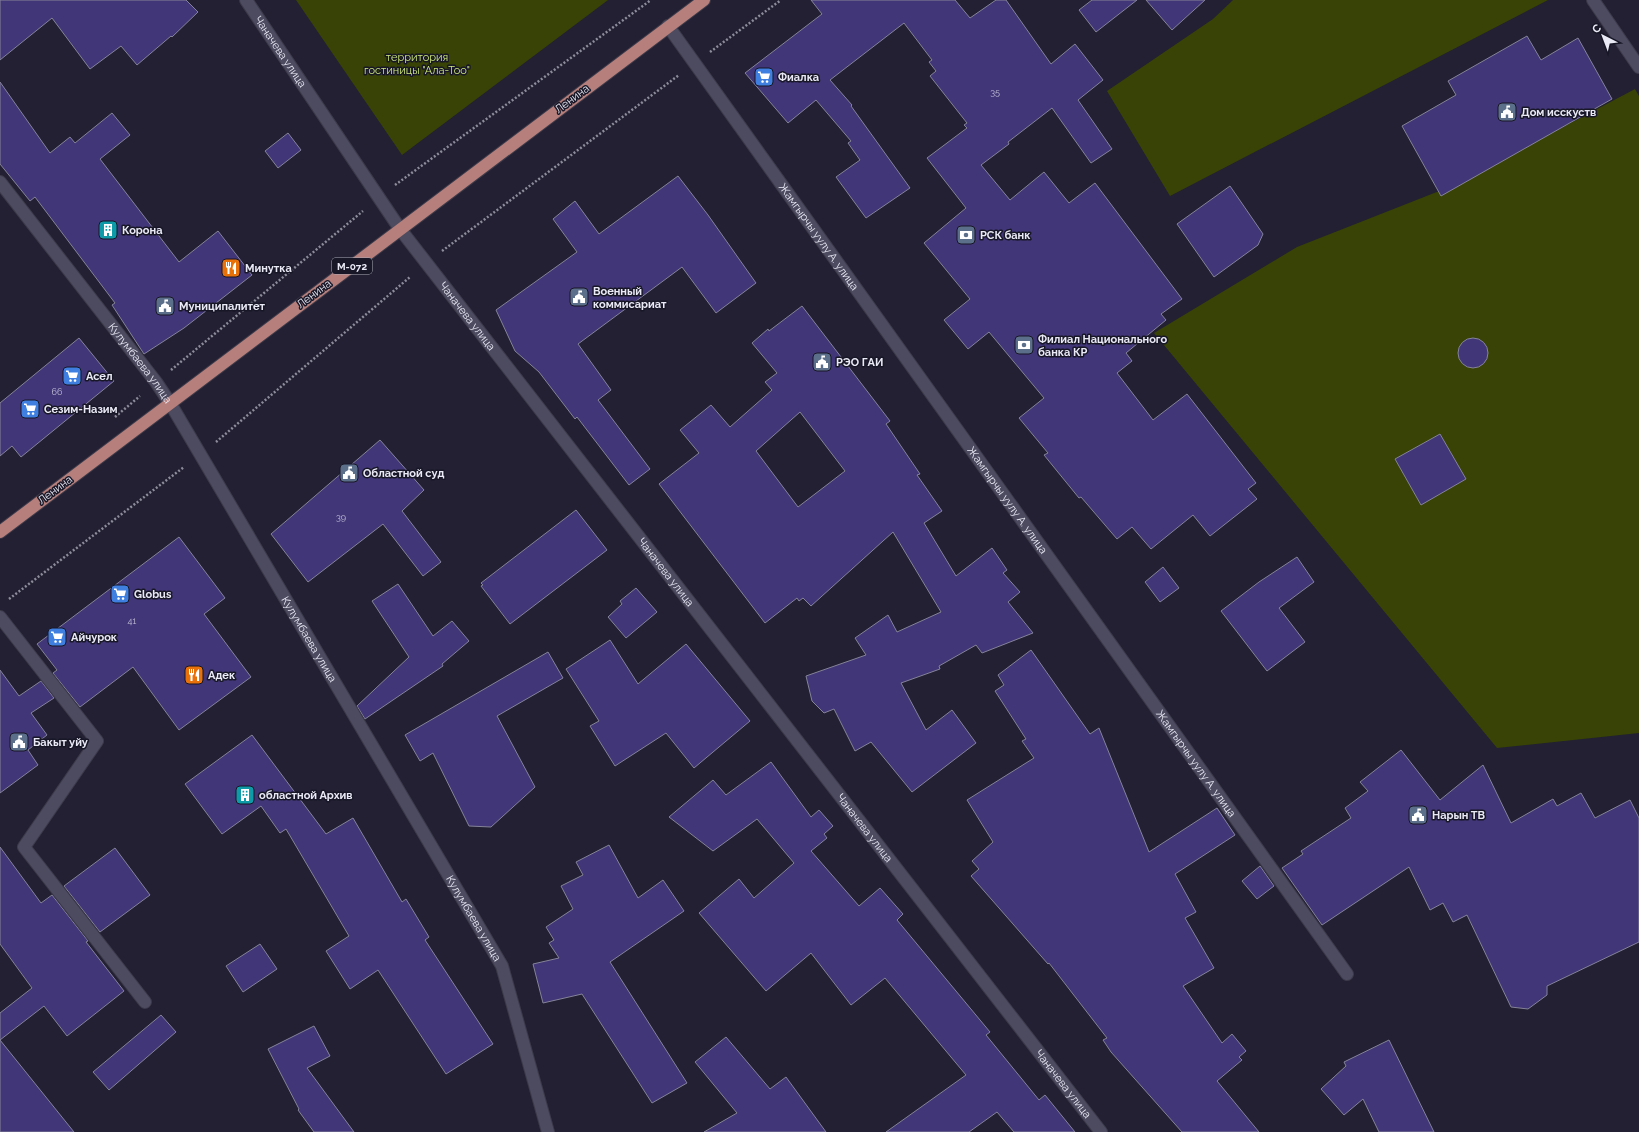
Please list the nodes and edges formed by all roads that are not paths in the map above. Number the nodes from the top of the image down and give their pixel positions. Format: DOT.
graph roads {
  1 [pos="246,0"];
  2 [pos="704,0"];
  3 [pos="1593,0"];
  4 [pos="668,26"];
  5 [pos="1639,67"];
  6 [pos="0,182"];
  7 [pos="400,229"];
  8 [pos="170,403"];
  9 [pos="0,532"];
  10 [pos="0,617"];
  11 [pos="1347,974"];
  12 [pos="146,1002"];
  13 [pos="548,1132"];
  14 [pos="1101,1132"];
  1 -- 7 [label="street, Чаначева улица"];
  2 -- 4 [label="main road, Ленина / М-072"];
  3 -- 5 [label="street"];
  4 -- 7 [label="main road, Ленина / М-072"];
  4 -- 11 [label="street, Жамгырчы уулу А. улица"];
  6 -- 8 [label="street, Кулумбаева улица"];
  7 -- 8 [label="main road, Ленина / М-072"];
  7 -- 14 [label="street, Чаначева улица"];
  8 -- 9 [label="main road, Ленина / М-072"];
  8 -- 13 [label="street, Кулумбаева улица"];
  10 -- 12 [label="street"];
}
